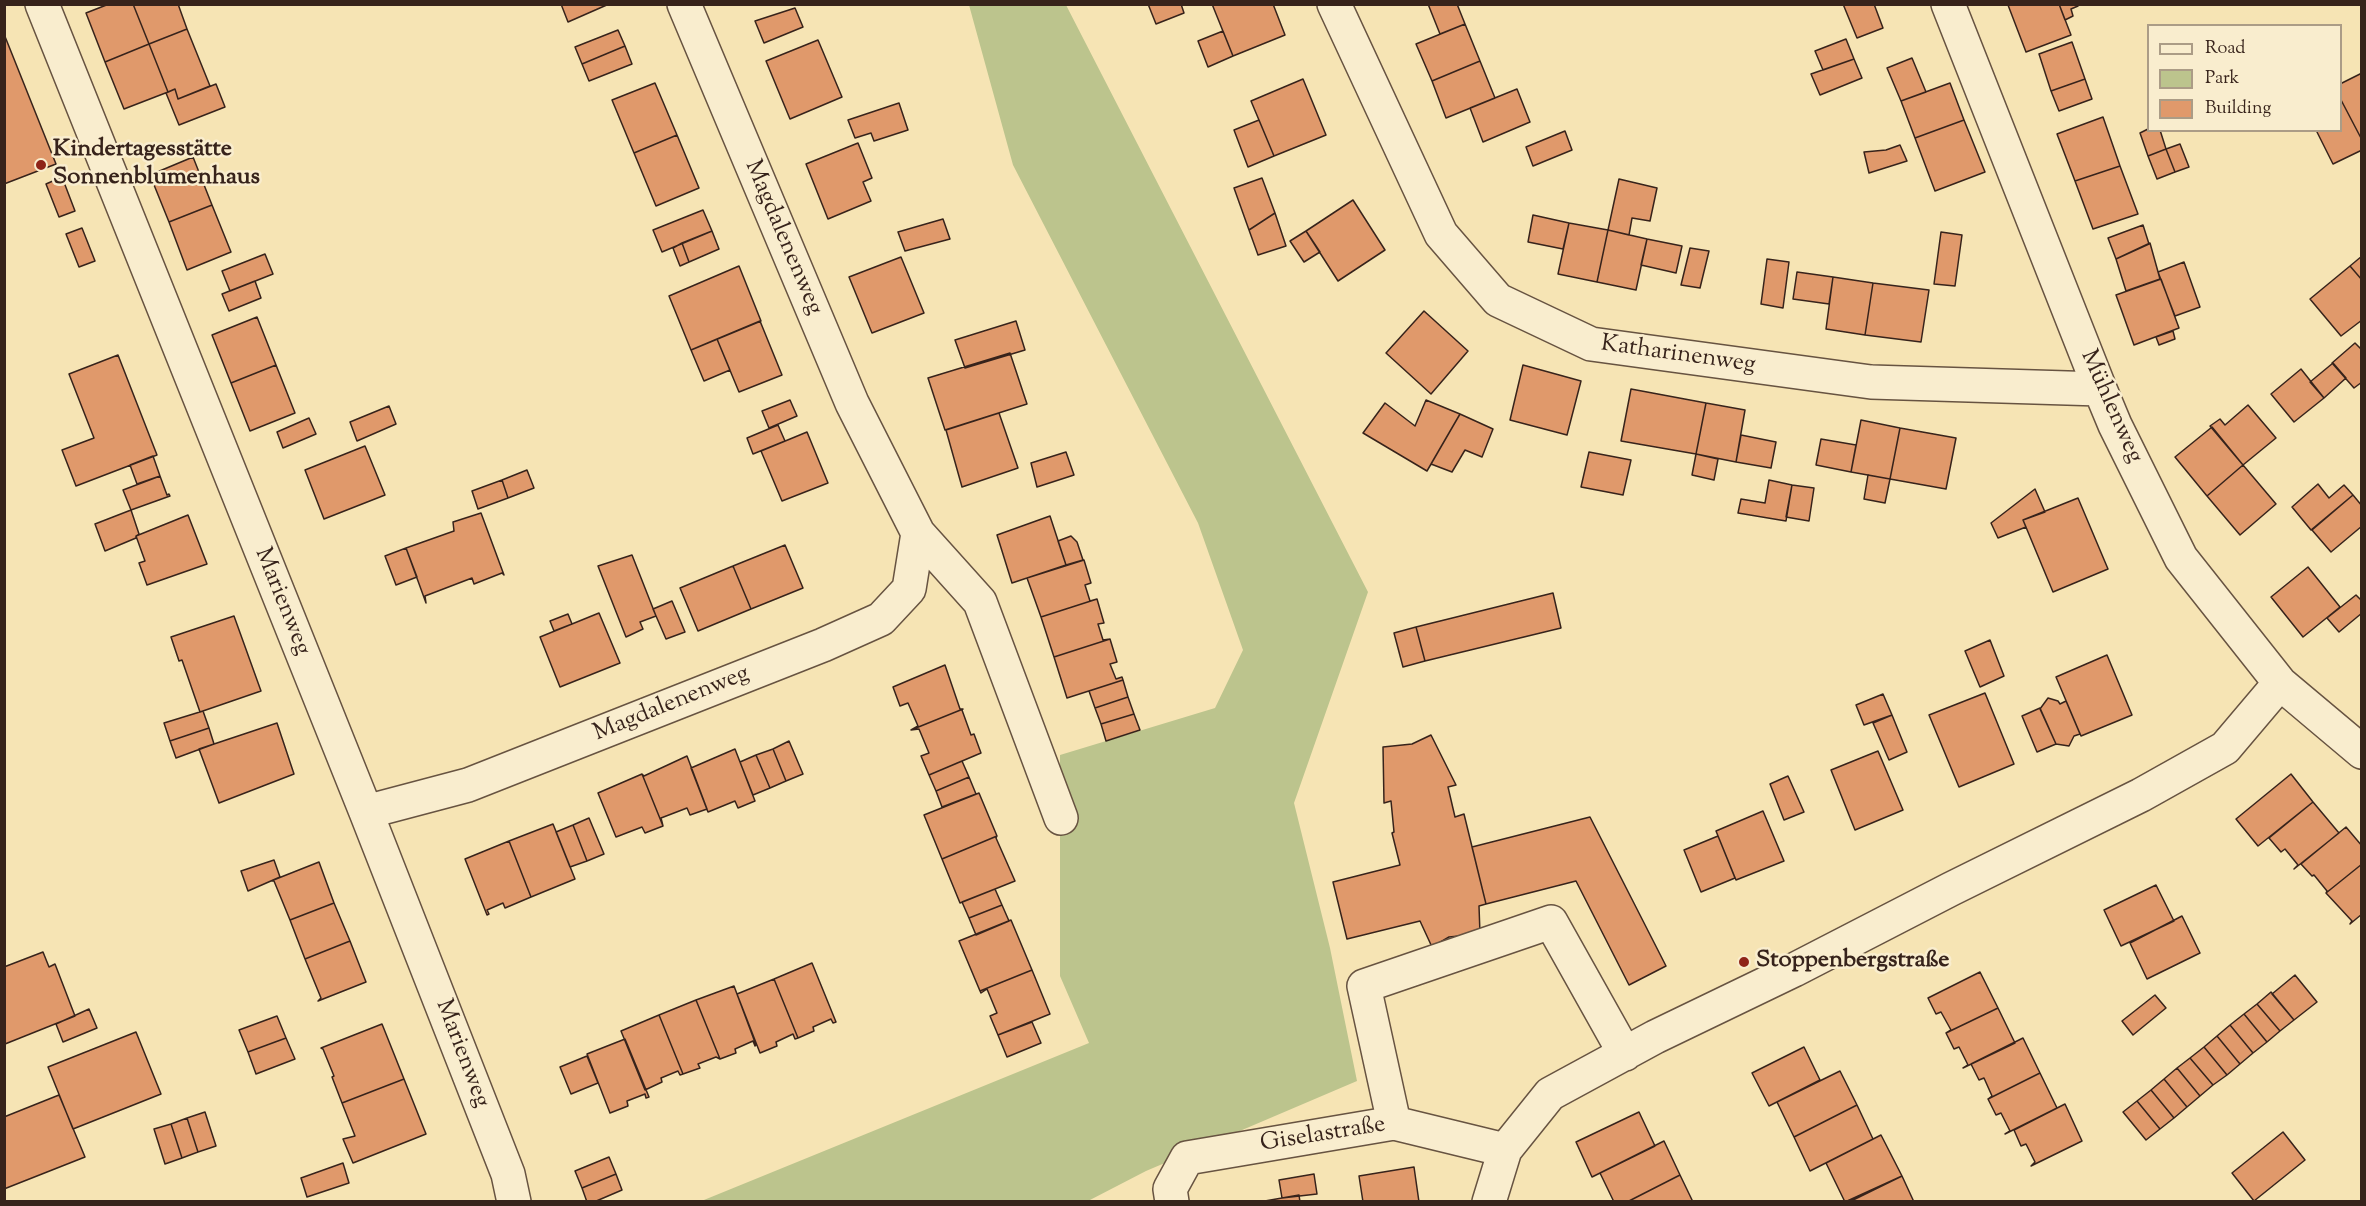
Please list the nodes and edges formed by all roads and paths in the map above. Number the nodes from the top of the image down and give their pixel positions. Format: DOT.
graph roads {
  1 [pos="42,4"];
  2 [pos="684,4"];
  3 [pos="1334,4"];
  4 [pos="1948,4"];
  5 [pos="2100,389"];
  6 [pos="918,533"];
  7 [pos="2280,683"];
  8 [pos="2361,752"];
  9 [pos="366,812"];
  10 [pos="1061,818"];
  11 [pos="1625,1054"];
  12 [pos="1394,1124"];
  13 [pos="1505,1150"];
  14 [pos="514,1202"];
  15 [pos="1172,1202"];
  16 [pos="1489,1202"];
  1 -- 9 [label="street, Marienweg"];
  2 -- 6 [label="street, Magdalenenweg"];
  3 -- 5 [label="street, Katharinenweg"];
  4 -- 5 [label="street, Mühlenweg"];
  5 -- 7 [label="street, Mühlenweg"];
  6 -- 9 [label="street, Magdalenenweg"];
  6 -- 10 [label="street, Magdalenenweg"];
  7 -- 8 [label="street, Mühlenweg"];
  7 -- 11 [label="street"];
  9 -- 14 [label="street, Marienweg"];
  11 -- 12 [label="street"];
  11 -- 13 [label="street"];
  12 -- 13 [label="street, Giselastraße"];
  12 -- 15 [label="street, Giselastraße"];
  13 -- 16 [label="street"];
}
